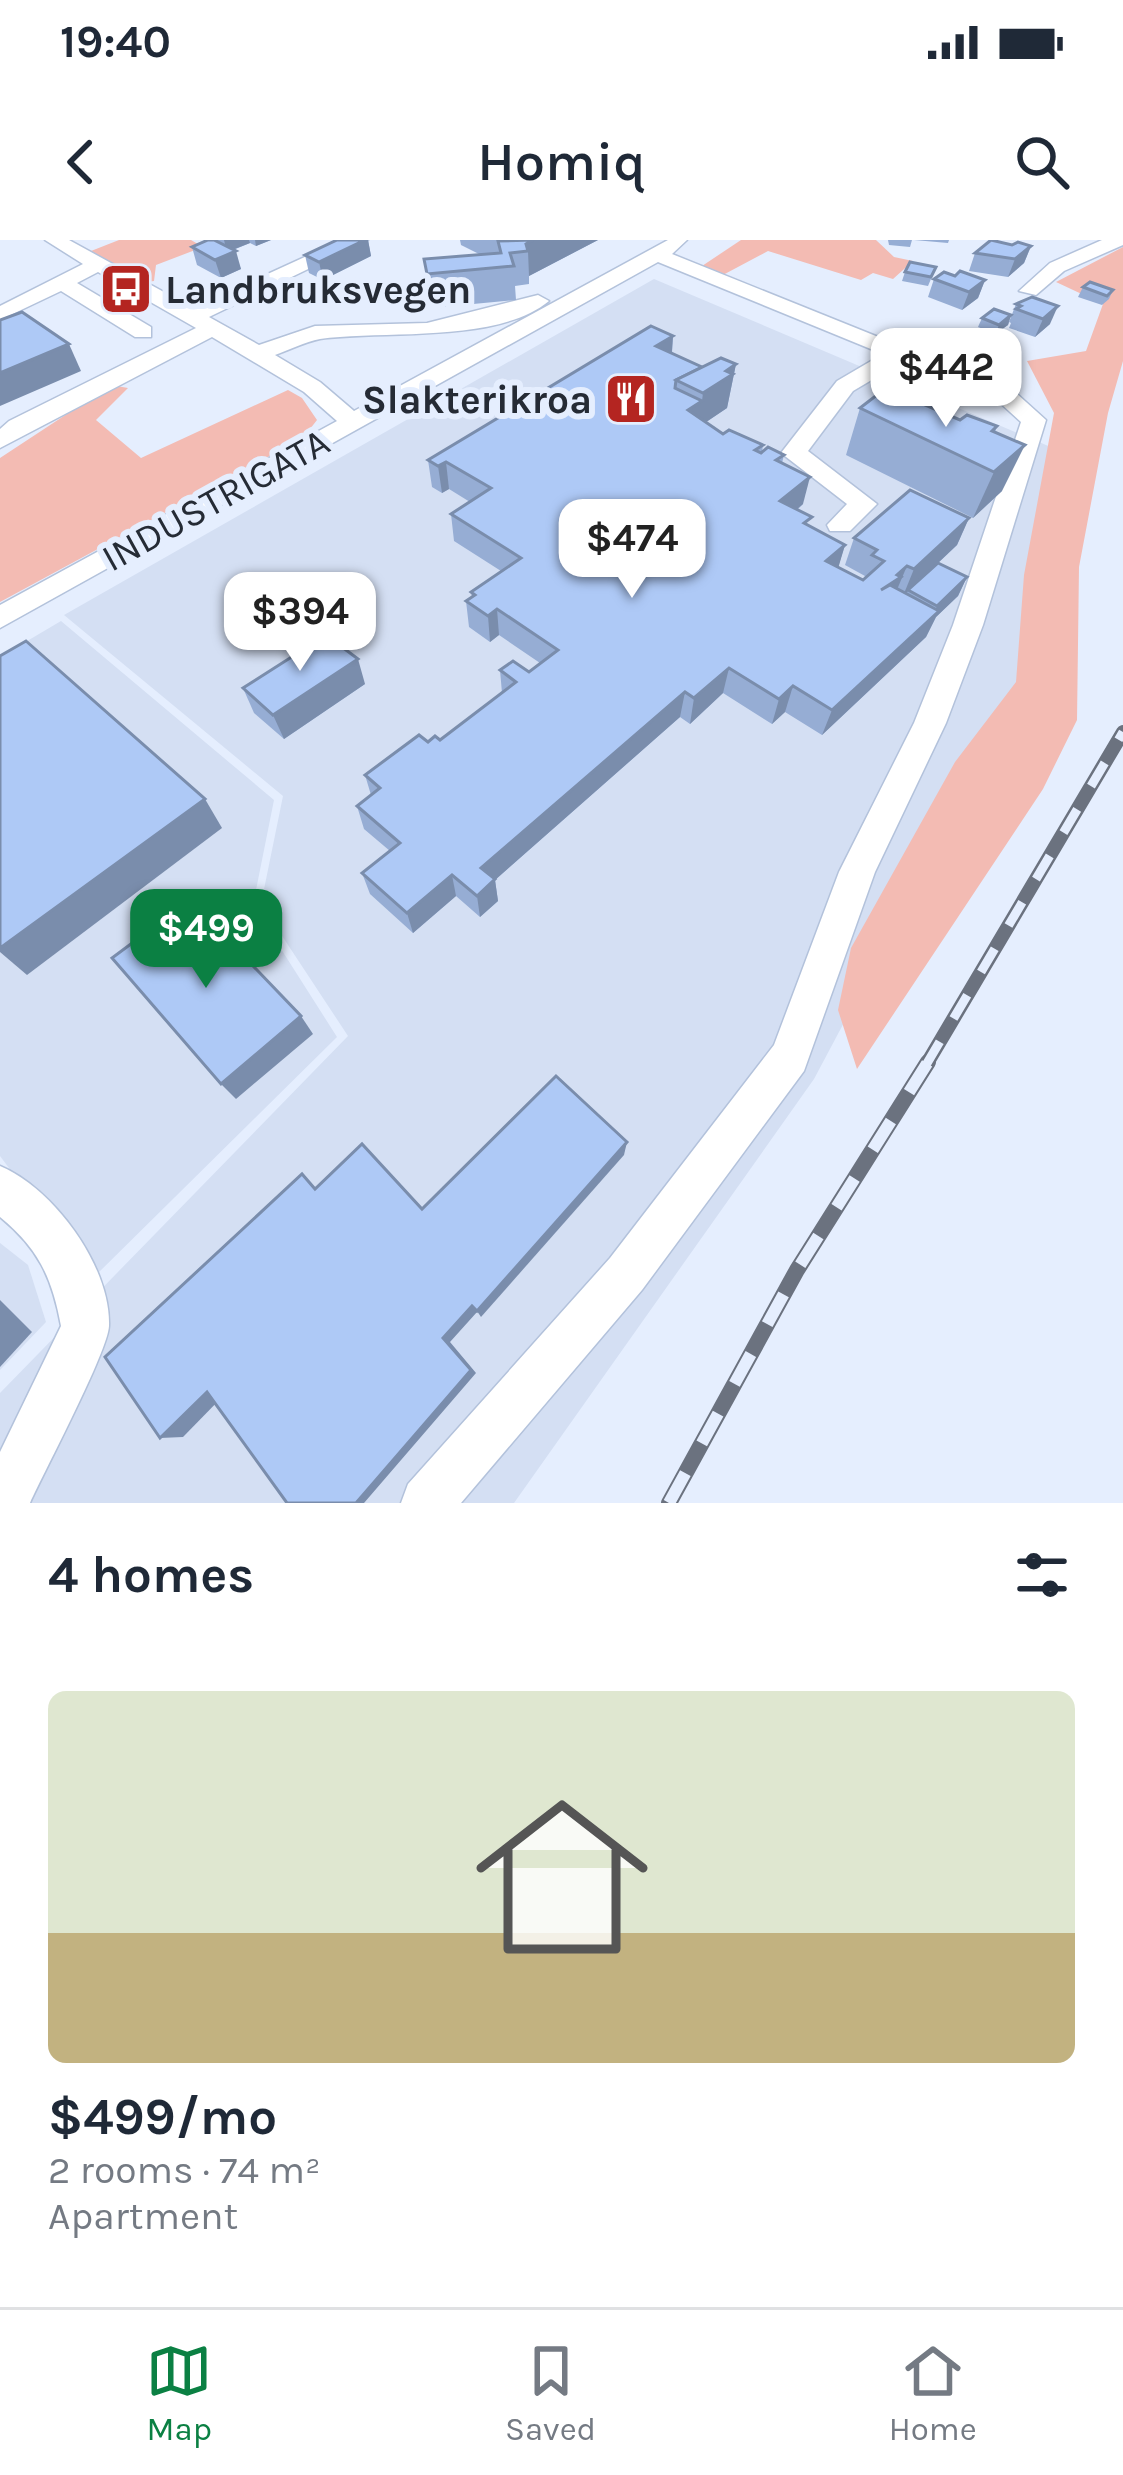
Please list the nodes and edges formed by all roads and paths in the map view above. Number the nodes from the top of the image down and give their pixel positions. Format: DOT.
graph roads {
  1 [pos="109,240"];
  2 [pos="358,240"];
  3 [pos="682,240"];
  4 [pos="1119,240"];
  5 [pos="64,246"];
  6 [pos="658,255"];
  7 [pos="95,266"];
  8 [pos="62,283"];
  9 [pos="9,284"];
  10 [pos="1029,291"];
  11 [pos="30,299"];
  12 [pos="577,299"];
  13 [pos="0,314"];
  14 [pos="203,322"];
  15 [pos="143,332"];
  16 [pos="256,354"];
  17 [pos="900,354"];
  18 [pos="352,422"];
  19 [pos="0,441"];
  20 [pos="840,525"];
  21 [pos="0,618"];
  22 [pos="0,1188"];
  23 [pos="3,1503"];
  24 [pos="427,1503"];
  1 -- 5 [label="street"];
  2 -- 14 [label="street"];
  3 -- 6 [label="street, INDUSTRIGATA"];
  4 -- 10 [label="street"];
  5 -- 7 [label="street"];
  6 -- 12 [label="street, INDUSTRIGATA"];
  6 -- 17 [label="street"];
  7 -- 8 [label="street"];
  7 -- 14 [label="street"];
  8 -- 11 [label="street"];
  8 -- 15 [label="street"];
  9 -- 11 [label="street"];
  11 -- 13 [label="street"];
  12 -- 16 [label="street"];
  12 -- 18 [label="street, INDUSTRIGATA"];
  14 -- 16 [label="street"];
  14 -- 19 [label="street"];
  16 -- 18 [label="street"];
  17 -- 20 [label="street"];
  17 -- 24 [label="street"];
  18 -- 21 [label="street, INDUSTRIGATA"];
  22 -- 23 [label="street"];
}
